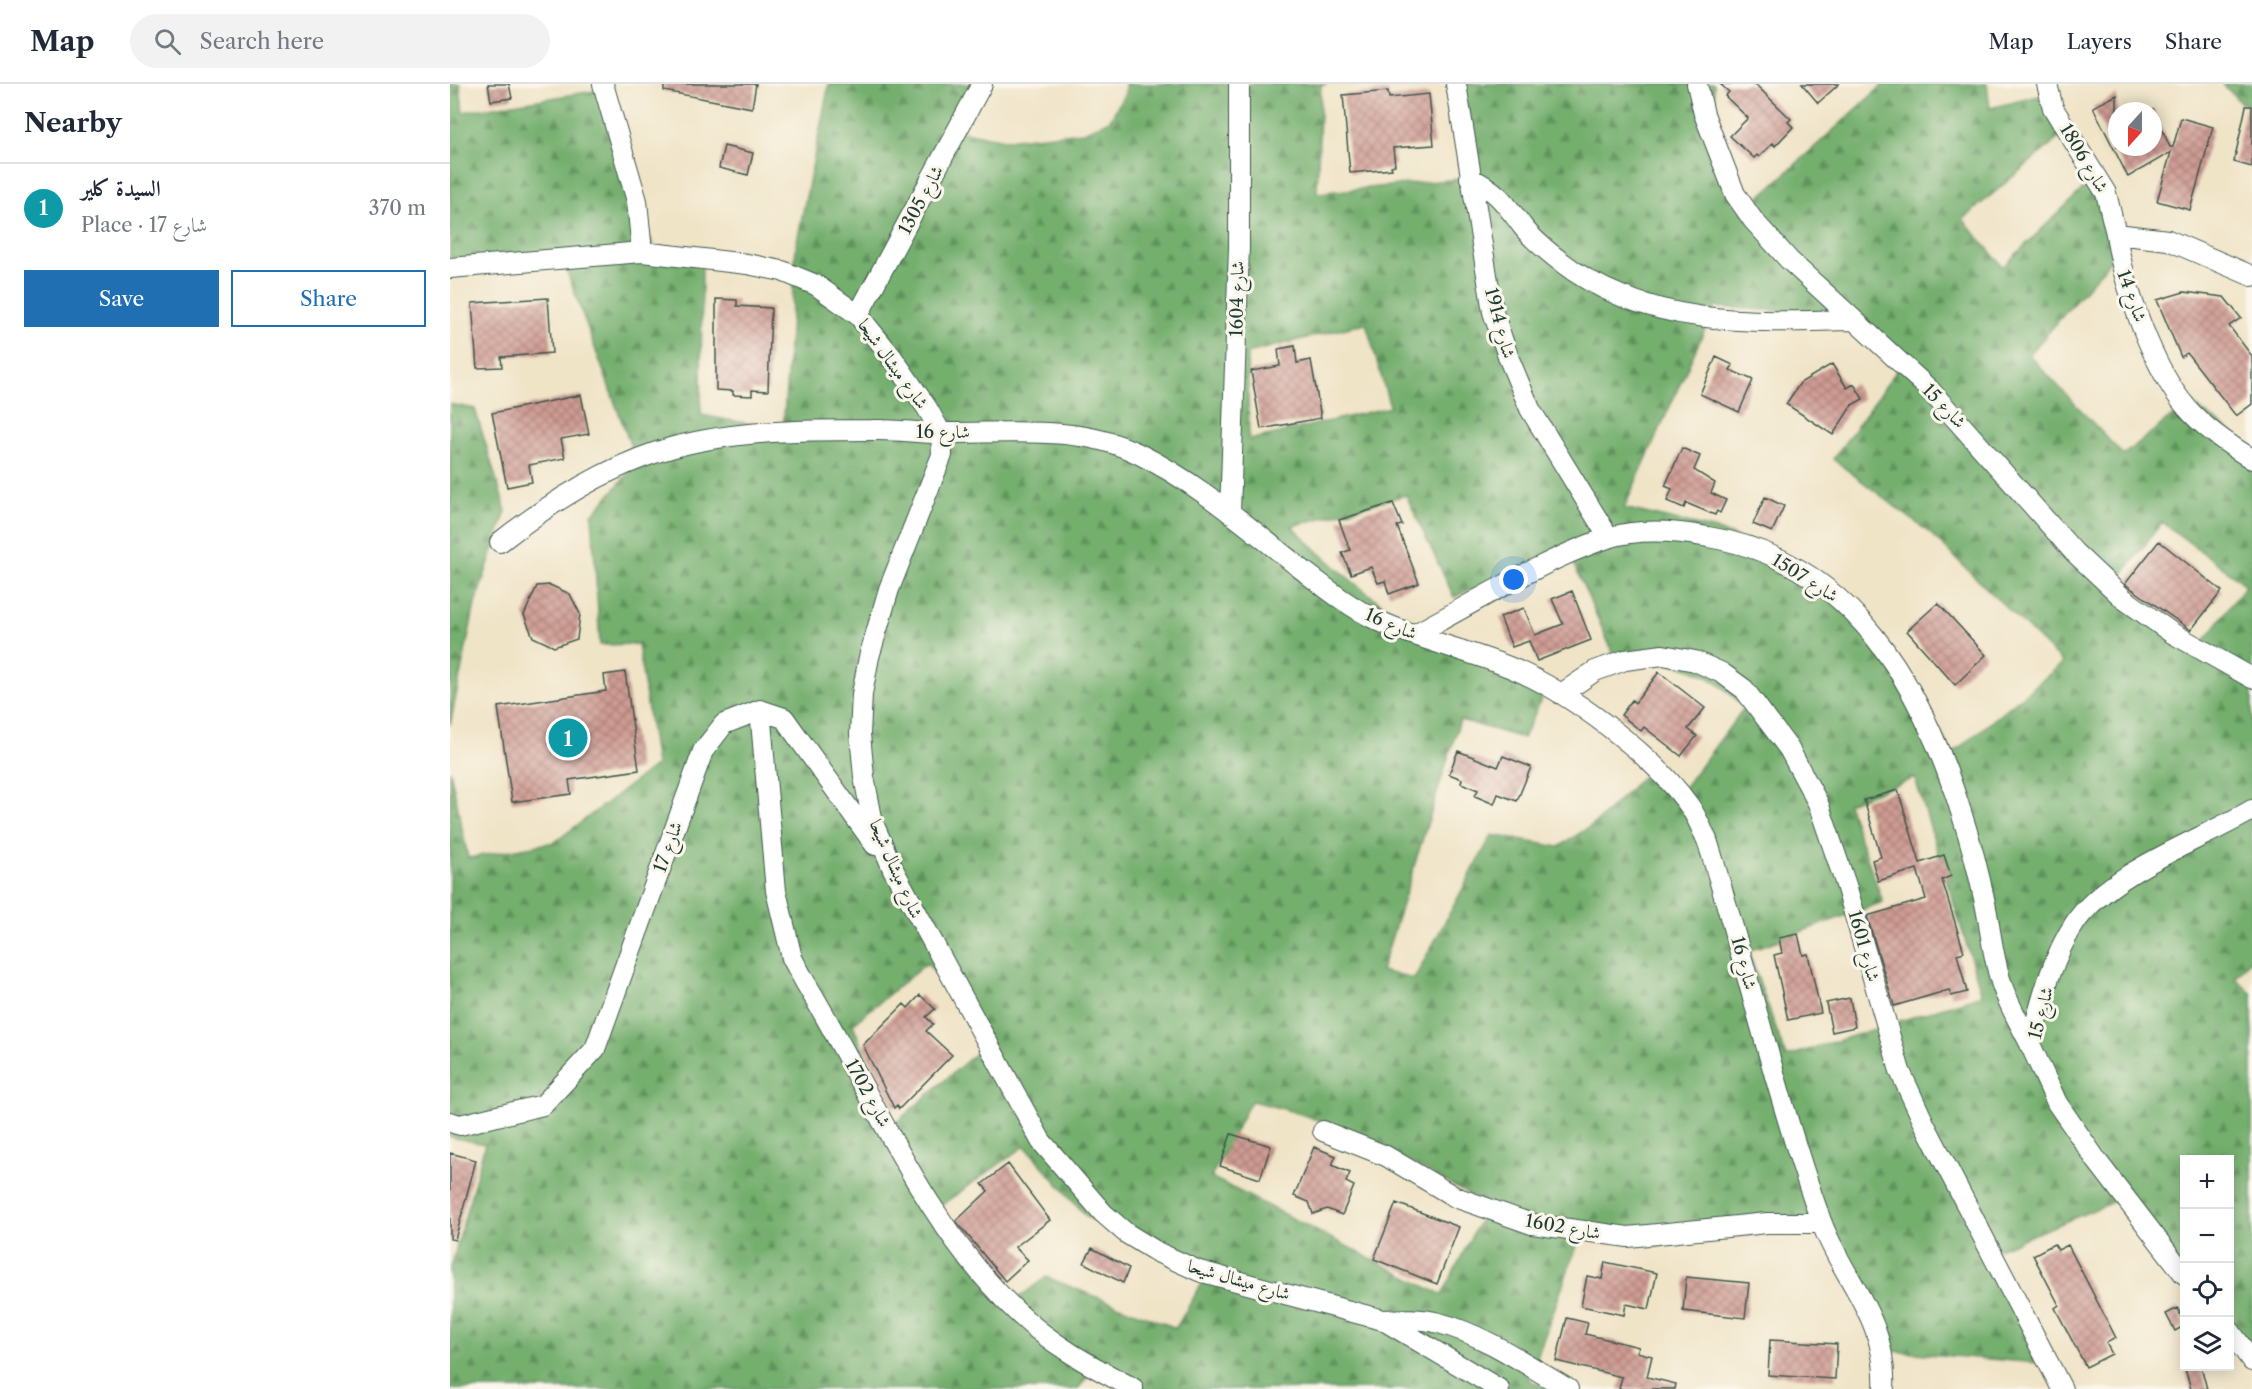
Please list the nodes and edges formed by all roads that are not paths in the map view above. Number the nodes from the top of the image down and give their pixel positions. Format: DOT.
graph roads {
  1 [pos="603,84"];
  2 [pos="982,84"];
  3 [pos="1239,84"];
  4 [pos="1456,84"];
  5 [pos="1697,84"];
  6 [pos="2047,84"];
  7 [pos="1470,178"];
  8 [pos="2116,234"];
  9 [pos="642,252"];
  10 [pos="450,268"];
  11 [pos="2252,276"];
  12 [pos="858,315"];
  13 [pos="1854,320"];
  14 [pos="941,434"];
  15 [pos="2252,459"];
  16 [pos="1230,513"];
  17 [pos="1609,538"];
  18 [pos="500,542"];
  19 [pos="1415,634"];
  20 [pos="2252,678"];
  21 [pos="1561,694"];
  22 [pos="760,710"];
  23 [pos="2252,810"];
  24 [pos="893,869"];
  25 [pos="2030,1044"];
  26 [pos="450,1122"];
  27 [pos="1323,1131"];
  28 [pos="1822,1223"];
  29 [pos="2180,1269"];
  30 [pos="1383,1320"];
  31 [pos="2234,1338"];
  32 [pos="2252,1361"];
  33 [pos="1133,1388"];
  34 [pos="1499,1389"];
  35 [pos="1568,1389"];
  36 [pos="1884,1389"];
  37 [pos="2062,1389"];
  1 -- 9 [label="street"];
  2 -- 12 [label="street, شارع 1305"];
  3 -- 16 [label="street, شارع 1604"];
  4 -- 7 [label="street, شارع 1914"];
  5 -- 13 [label="street, شارع 15"];
  6 -- 8 [label="street, شارع 1806"];
  7 -- 13 [label="street"];
  7 -- 17 [label="street, شارع 1914"];
  8 -- 11 [label="street"];
  8 -- 15 [label="street, شارع 14"];
  9 -- 10 [label="street, شارع ميشال شيحا"];
  9 -- 12 [label="street, شارع ميشال شيحا"];
  12 -- 14 [label="street, شارع ميشال شيحا"];
  13 -- 20 [label="street, شارع 15"];
  14 -- 16 [label="street, شارع 16"];
  14 -- 18 [label="street, شارع 16"];
  14 -- 24 [label="street, شارع ميشال شيحا"];
  16 -- 19 [label="street, شارع 16"];
  17 -- 19 [label="street, شارع 1507"];
  17 -- 25 [label="street, شارع 1507"];
  19 -- 21 [label="street, شارع 16"];
  21 -- 28 [label="street, شارع 16"];
  21 -- 37 [label="street, شارع 1601"];
  22 -- 24 [label="street"];
  22 -- 26 [label="street, شارع 17"];
  22 -- 33 [label="street, شارع 1702"];
  23 -- 25 [label="street, شارع 15"];
  24 -- 30 [label="street, شارع ميشال شيحا"];
  25 -- 29 [label="street, شارع 15"];
  27 -- 28 [label="street, شارع 1602"];
  28 -- 36 [label="street, شارع 16"];
  30 -- 34 [label="street, شارع ميشال شيحا"];
  30 -- 35 [label="street"];
  31 -- 32 [label="street"];
}
